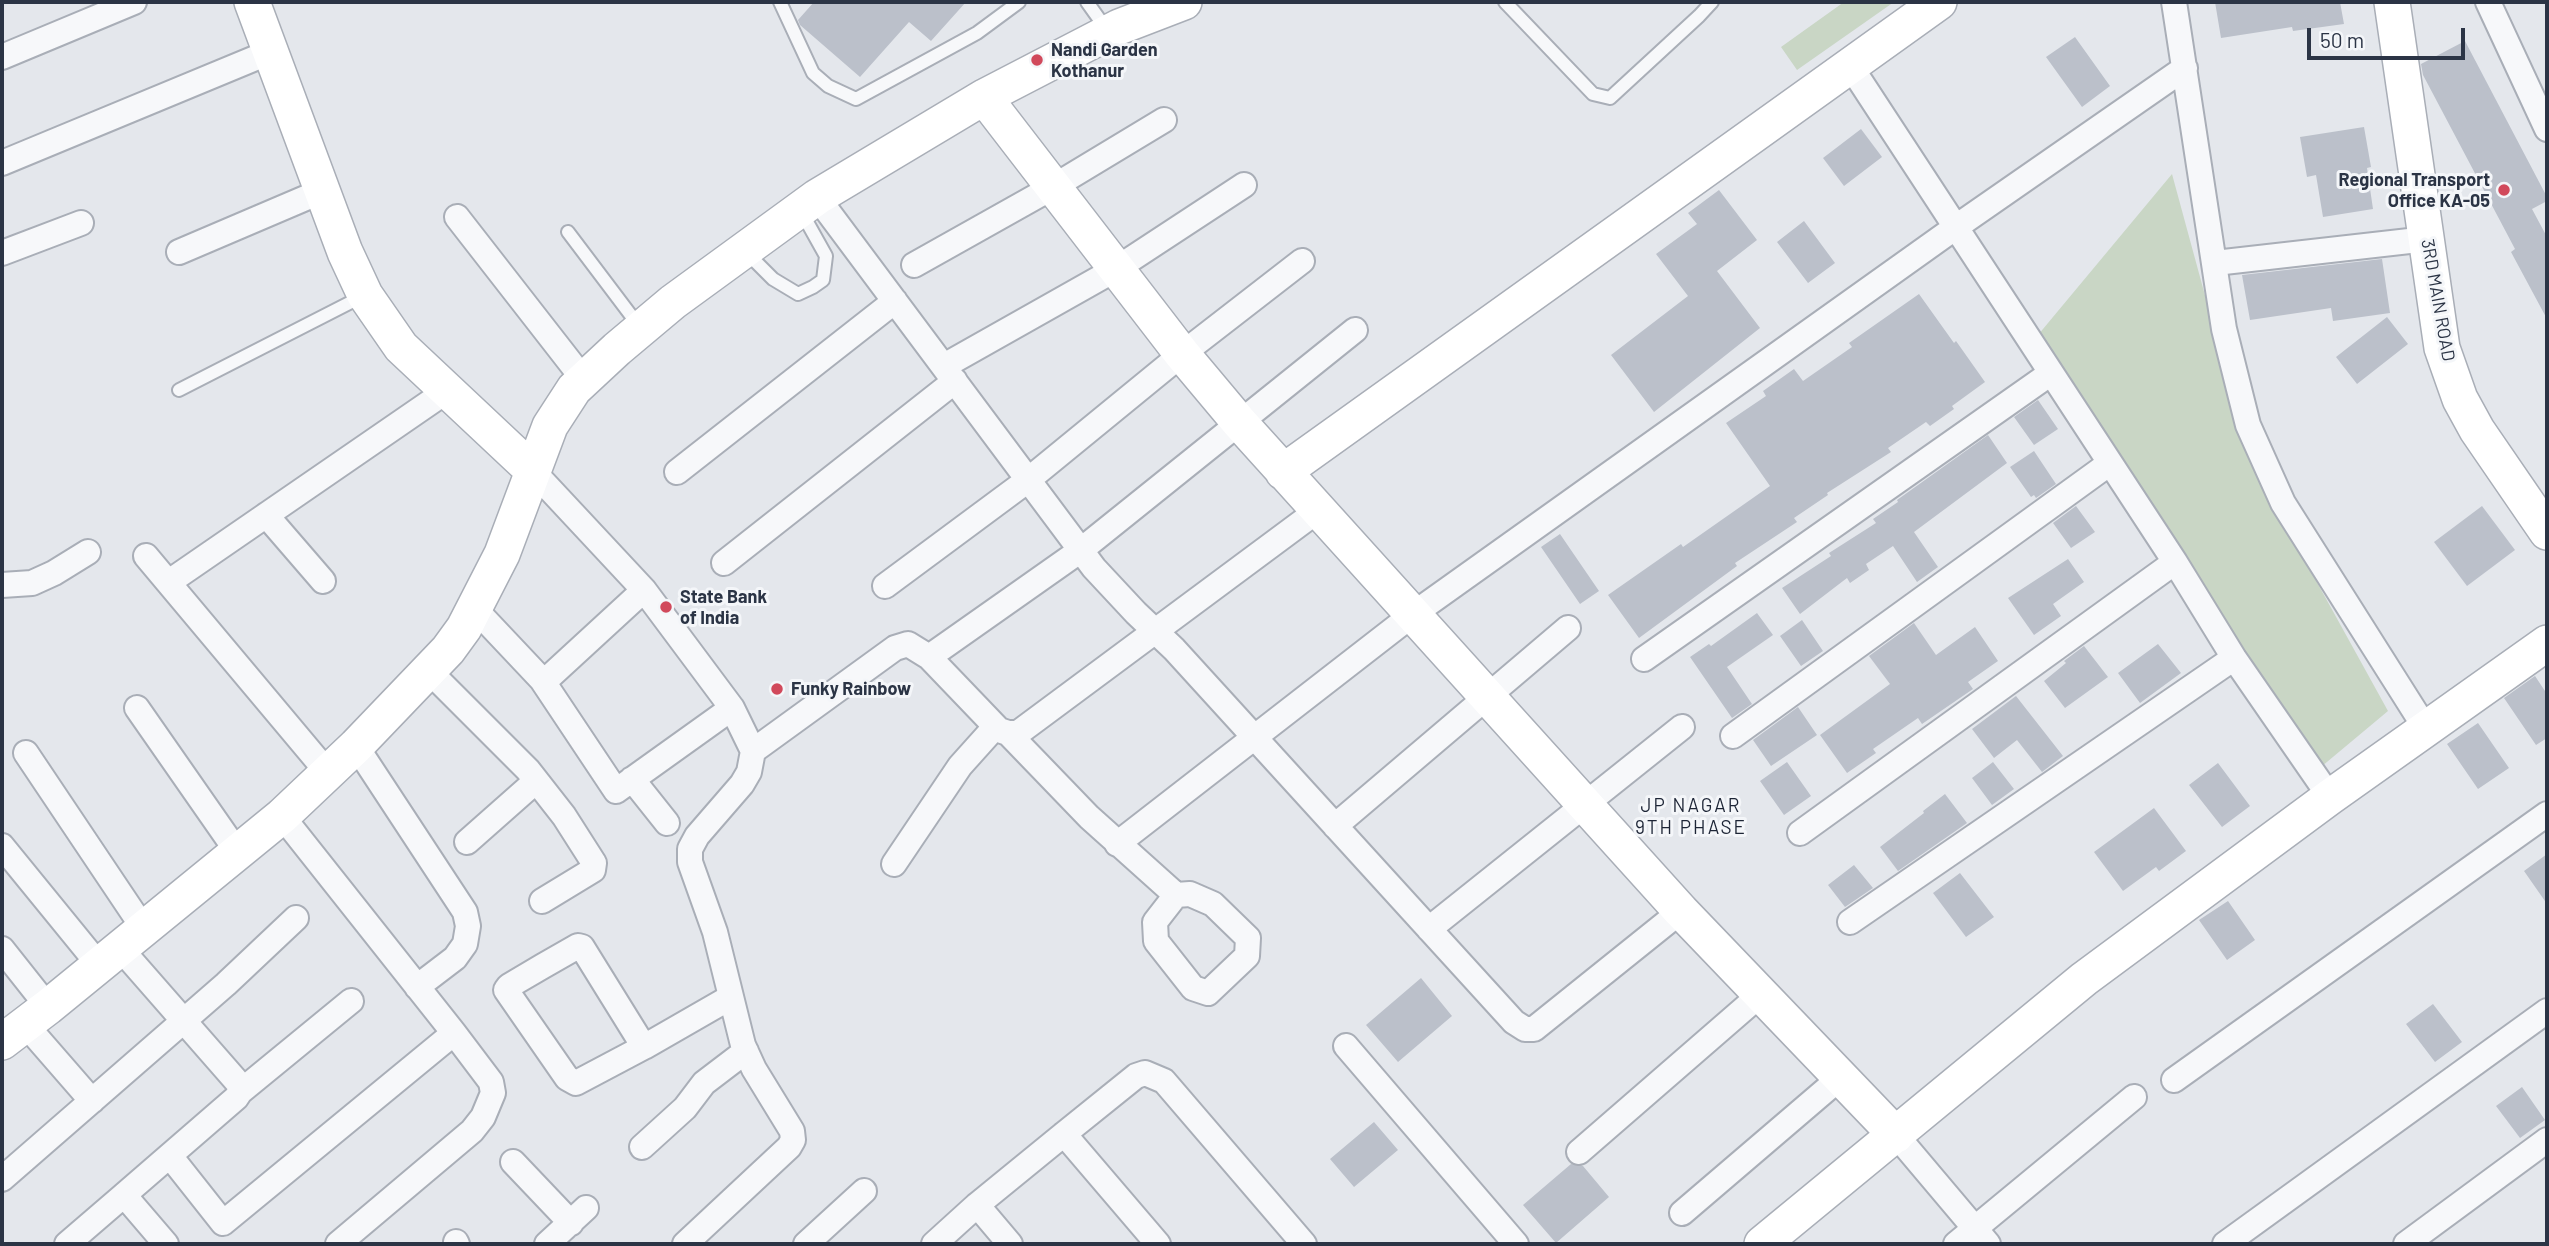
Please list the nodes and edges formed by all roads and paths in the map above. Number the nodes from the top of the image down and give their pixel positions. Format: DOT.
graph roads {
  1 [pos="134,2"];
  2 [pos="252,2"];
  3 [pos="780,2"];
  4 [pos="1020,2"];
  5 [pos="1087,2"];
  6 [pos="1184,2"];
  7 [pos="1505,2"];
  8 [pos="1712,2"];
  9 [pos="1938,2"];
  10 [pos="2174,2"];
  11 [pos="2392,2"];
  12 [pos="2488,2"];
  13 [pos="1109,33"];
  14 [pos="270,52"];
  15 [pos="2,57"];
  16 [pos="1851,66"];
  17 [pos="2185,68"];
  18 [pos="984,97"];
  19 [pos="1164,120"];
  20 [pos="2547,130"];
  21 [pos="2,163"];
  22 [pos="1244,185"];
  23 [pos="1053,187"];
  24 [pos="322,191"];
  25 [pos="809,203"];
  26 [pos="457,218"];
  27 [pos="80,223"];
  28 [pos="1956,227"];
  29 [pos="568,232"];
  30 [pos="2427,239"];
  31 [pos="744,250"];
  32 [pos="179,252"];
  33 [pos="2,253"];
  34 [pos="1302,261"];
  35 [pos="2215,264"];
  36 [pos="914,265"];
  37 [pos="1116,269"];
  38 [pos="365,295"];
  39 [pos="895,301"];
  40 [pos="641,329"];
  41 [pos="1355,330"];
  42 [pos="1182,354"];
  43 [pos="950,373"];
  44 [pos="2051,373"];
  45 [pos="584,380"];
  46 [pos="179,390"];
  47 [pos="448,390"];
  48 [pos="1238,422"];
  49 [pos="2110,463"];
  50 [pos="532,470"];
  51 [pos="677,472"];
  52 [pos="1283,472"];
  53 [pos="1028,480"];
  54 [pos="1317,511"];
  55 [pos="266,515"];
  56 [pos="2547,531"];
  57 [pos="1081,550"];
  58 [pos="88,552"];
  59 [pos="145,556"];
  60 [pos="2175,562"];
  61 [pos="724,563"];
  62 [pos="323,581"];
  63 [pos="169,582"];
  64 [pos="2,585"];
  65 [pos="885,586"];
  66 [pos="644,590"];
  67 [pos="475,609"];
  68 [pos="1412,615"];
  69 [pos="1568,628"];
  70 [pos="1154,631"];
  71 [pos="2547,643"];
  72 [pos="929,657"];
  73 [pos="2234,658"];
  74 [pos="1644,659"];
  75 [pos="428,670"];
  76 [pos="542,680"];
  77 [pos="1487,698"];
  78 [pos="137,708"];
  79 [pos="732,708"];
  80 [pos="1682,727"];
  81 [pos="2426,729"];
  82 [pos="1002,730"];
  83 [pos="1253,736"];
  84 [pos="1733,736"];
  85 [pos="356,746"];
  86 [pos="754,751"];
  87 [pos="26,754"];
  88 [pos="328,773"];
  89 [pos="632,779"];
  90 [pos="536,781"];
  91 [pos="2330,797"];
  92 [pos="1583,806"];
  93 [pos="2547,814"];
  94 [pos="282,817"];
  95 [pos="667,823"];
  96 [pos="1335,826"];
  97 [pos="1800,833"];
  98 [pos="467,842"];
  99 [pos="1117,844"];
  100 [pos="2,846"];
  101 [pos="238,853"];
  102 [pos="894,864"];
  103 [pos="1176,895"];
  104 [pos="542,901"];
  105 [pos="1681,911"];
  106 [pos="296,918"];
  107 [pos="1850,922"];
  108 [pos="1429,929"];
  109 [pos="121,947"];
  110 [pos="2,949"];
  111 [pos="417,987"];
  112 [pos="1760,994"];
  113 [pos="731,997"];
  114 [pos="351,1001"];
  115 [pos="2547,1011"];
  116 [pos="183,1020"];
  117 [pos="25,1024"];
  118 [pos="454,1033"];
  119 [pos="1346,1046"];
  120 [pos="643,1047"];
  121 [pos="746,1051"];
  122 [pos="1841,1077"];
  123 [pos="2174,1080"];
  124 [pos="240,1092"];
  125 [pos="2134,1097"];
  126 [pos="92,1101"];
  127 [pos="1064,1134"];
  128 [pos="1896,1135"];
  129 [pos="2547,1140"];
  130 [pos="642,1147"];
  131 [pos="1578,1152"];
  132 [pos="170,1156"];
  133 [pos="513,1162"];
  134 [pos="2,1179"];
  135 [pos="864,1191"];
  136 [pos="124,1195"];
  137 [pos="976,1205"];
  138 [pos="1682,1213"];
  139 [pos="1973,1239"];
  140 [pos="67,1244"];
  141 [pos="166,1244"];
  142 [pos="338,1244"];
  143 [pos="547,1244"];
  144 [pos="685,1244"];
  145 [pos="806,1244"];
  146 [pos="934,1244"];
  147 [pos="1010,1244"];
  148 [pos="1158,1244"];
  149 [pos="1304,1244"];
  150 [pos="1516,1244"];
  151 [pos="1762,1244"];
  152 [pos="2225,1244"];
  153 [pos="2406,1244"];
  1 -- 15 [label="street"];
  2 -- 14 [label="street"];
  3 -- 4 [label="lane"];
  5 -- 13 [label="lane"];
  6 -- 13 [label="street"];
  7 -- 8 [label="lane"];
  9 -- 16 [label="street"];
  10 -- 17 [label="street"];
  11 -- 30 [label="street, 3RD MAIN ROAD"];
  12 -- 20 [label="street"];
  13 -- 18 [label="street"];
  14 -- 21 [label="street"];
  14 -- 24 [label="street"];
  16 -- 28 [label="street"];
  16 -- 52 [label="street"];
  17 -- 28 [label="street"];
  17 -- 35 [label="street"];
  18 -- 23 [label="street"];
  18 -- 25 [label="street"];
  19 -- 23 [label="street"];
  22 -- 37 [label="street"];
  23 -- 36 [label="street"];
  23 -- 37 [label="street"];
  24 -- 32 [label="street"];
  24 -- 38 [label="street"];
  25 -- 31 [label="street"];
  25 -- 31 [label="lane"];
  25 -- 39 [label="street"];
  26 -- 45 [label="street"];
  27 -- 33 [label="street"];
  28 -- 44 [label="street"];
  28 -- 68 [label="street"];
  29 -- 40 [label="lane"];
  30 -- 35 [label="street"];
  30 -- 56 [label="street, 3RD MAIN ROAD"];
  31 -- 40 [label="street"];
  34 -- 42 [label="street"];
  35 -- 81 [label="street"];
  37 -- 42 [label="street"];
  37 -- 43 [label="street"];
  38 -- 46 [label="lane"];
  38 -- 47 [label="street"];
  39 -- 43 [label="street"];
  39 -- 51 [label="street"];
  40 -- 45 [label="street"];
  41 -- 48 [label="street"];
  42 -- 48 [label="street"];
  42 -- 53 [label="street"];
  43 -- 53 [label="street"];
  43 -- 61 [label="street"];
  44 -- 49 [label="street"];
  44 -- 74 [label="street"];
  45 -- 50 [label="street"];
  47 -- 50 [label="street"];
  47 -- 55 [label="street"];
  48 -- 52 [label="street"];
  48 -- 57 [label="street"];
  49 -- 60 [label="street"];
  49 -- 84 [label="street"];
  50 -- 66 [label="street"];
  50 -- 67 [label="street"];
  52 -- 54 [label="street"];
  53 -- 57 [label="street"];
  53 -- 65 [label="street"];
  54 -- 68 [label="street"];
  54 -- 70 [label="street"];
  55 -- 62 [label="street"];
  55 -- 63 [label="street"];
  57 -- 70 [label="street"];
  57 -- 72 [label="street"];
  58 -- 64 [label="street"];
  59 -- 63 [label="street"];
  60 -- 73 [label="street"];
  60 -- 97 [label="street"];
  63 -- 88 [label="street"];
  66 -- 76 [label="street"];
  66 -- 79 [label="street"];
  67 -- 75 [label="street"];
  67 -- 76 [label="street"];
  68 -- 77 [label="street"];
  68 -- 83 [label="street"];
  69 -- 77 [label="street"];
  70 -- 82 [label="street"];
  70 -- 83 [label="street"];
  71 -- 81 [label="street"];
  72 -- 82 [label="street"];
  72 -- 86 [label="street"];
  73 -- 91 [label="street"];
  73 -- 107 [label="street"];
  75 -- 85 [label="street"];
  75 -- 90 [label="street"];
  76 -- 89 [label="street"];
  77 -- 92 [label="street"];
  77 -- 96 [label="street"];
  78 -- 101 [label="street"];
  79 -- 86 [label="street"];
  79 -- 89 [label="street"];
  80 -- 92 [label="street"];
  81 -- 91 [label="street"];
  82 -- 99 [label="street"];
  82 -- 102 [label="street"];
  83 -- 96 [label="street"];
  83 -- 99 [label="street"];
  85 -- 88 [label="street"];
  85 -- 111 [label="street"];
  86 -- 113 [label="street"];
  87 -- 109 [label="street"];
  88 -- 94 [label="street"];
  89 -- 95 [label="street"];
  90 -- 98 [label="street"];
  90 -- 104 [label="street"];
  91 -- 128 [label="street"];
  92 -- 105 [label="street"];
  92 -- 108 [label="street"];
  93 -- 123 [label="street"];
  94 -- 101 [label="street"];
  94 -- 111 [label="street"];
  96 -- 108 [label="street"];
  99 -- 103 [label="street"];
  100 -- 109 [label="street"];
  101 -- 109 [label="street"];
  105 -- 108 [label="street"];
  105 -- 112 [label="street"];
  106 -- 116 [label="street"];
  109 -- 116 [label="street"];
  109 -- 117 [label="street"];
  110 -- 117 [label="street"];
  111 -- 118 [label="street"];
  112 -- 122 [label="street"];
  112 -- 131 [label="street"];
  113 -- 120 [label="street"];
  113 -- 121 [label="street"];
  114 -- 124 [label="street"];
  115 -- 152 [label="street"];
  116 -- 124 [label="street"];
  116 -- 126 [label="street"];
  117 -- 126 [label="street"];
  118 -- 132 [label="street"];
  118 -- 142 [label="street"];
  119 -- 150 [label="street"];
  120 -- 120 [label="street"];
  121 -- 130 [label="street"];
  121 -- 144 [label="street"];
  122 -- 128 [label="street"];
  122 -- 138 [label="street"];
  124 -- 132 [label="street"];
  125 -- 139 [label="street"];
  126 -- 134 [label="street"];
  127 -- 137 [label="street"];
  127 -- 148 [label="street"];
  127 -- 149 [label="street"];
  128 -- 139 [label="street"];
  128 -- 151 [label="street"];
  129 -- 153 [label="street"];
  132 -- 136 [label="street"];
  133 -- 143 [label="street"];
  135 -- 145 [label="street"];
  136 -- 140 [label="street"];
  136 -- 141 [label="street"];
  137 -- 146 [label="street"];
  137 -- 147 [label="street"];
}
